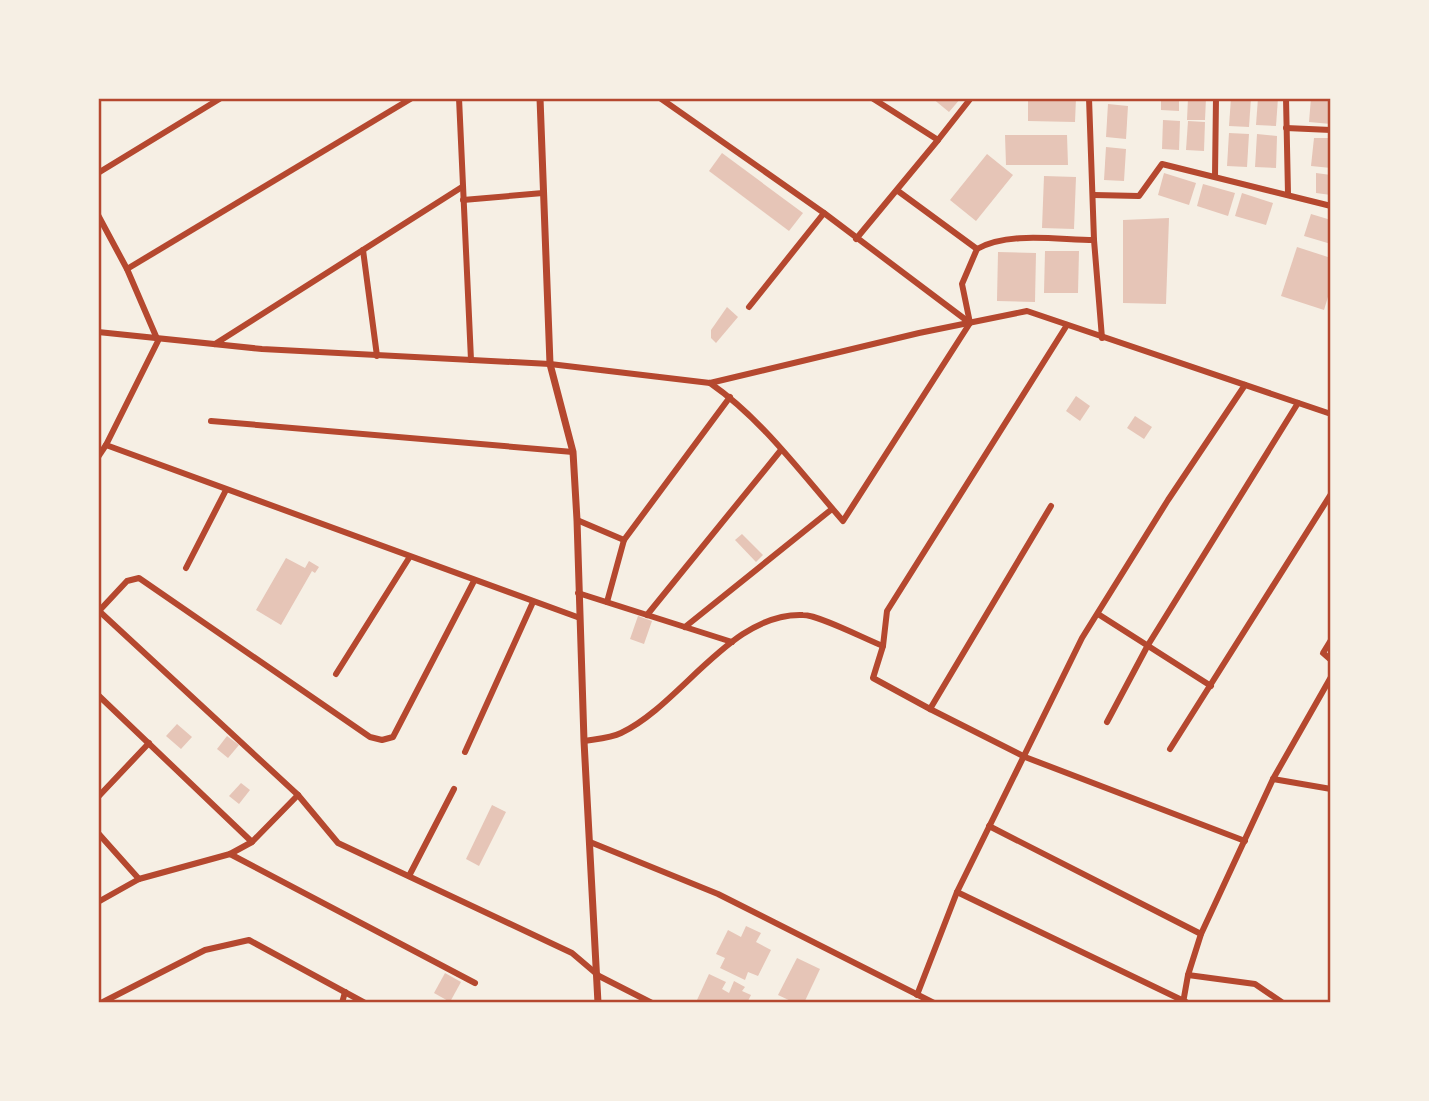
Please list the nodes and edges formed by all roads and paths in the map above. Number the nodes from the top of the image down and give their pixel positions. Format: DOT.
graph roads {
  1 [pos="221,98"];
  2 [pos="412,98"];
  3 [pos="459,98"];
  4 [pos="540,98"];
  5 [pos="660,98"];
  6 [pos="872,98"];
  7 [pos="971,98"];
  8 [pos="1089,98"];
  9 [pos="1216,98"];
  10 [pos="1286,98"];
  11 [pos="1286,128"];
  12 [pos="1331,130"];
  13 [pos="937,140"];
  14 [pos="98,173"];
  15 [pos="1215,176"];
  16 [pos="462,187"];
  17 [pos="898,191"];
  18 [pos="543,193"];
  19 [pos="1288,194"];
  20 [pos="1094,195"];
  21 [pos="463,200"];
  22 [pos="1331,206"];
  23 [pos="824,214"];
  24 [pos="98,215"];
  25 [pos="856,239"];
  26 [pos="1094,240"];
  27 [pos="977,249"];
  28 [pos="363,250"];
  29 [pos="127,269"];
  30 [pos="749,307"];
  31 [pos="970,323"];
  32 [pos="1067,326"];
  33 [pos="98,332"];
  34 [pos="1102,338"];
  35 [pos="158,341"];
  36 [pos="215,344"];
  37 [pos="377,356"];
  38 [pos="471,360"];
  39 [pos="550,364"];
  40 [pos="710,383"];
  41 [pos="1245,385"];
  42 [pos="730,397"];
  43 [pos="1298,403"];
  44 [pos="1331,414"];
  45 [pos="211,421"];
  46 [pos="106,445"];
  47 [pos="780,450"];
  48 [pos="573,452"];
  49 [pos="98,457"];
  50 [pos="226,490"];
  51 [pos="1331,494"];
  52 [pos="1051,506"];
  53 [pos="832,509"];
  54 [pos="577,520"];
  55 [pos="624,540"];
  56 [pos="409,558"];
  57 [pos="186,568"];
  58 [pos="474,581"];
  59 [pos="578,593"];
  60 [pos="533,602"];
  61 [pos="607,602"];
  62 [pos="98,611"];
  63 [pos="1098,614"];
  64 [pos="647,615"];
  65 [pos="580,618"];
  66 [pos="685,628"];
  67 [pos="1331,640"];
  68 [pos="732,642"];
  69 [pos="1148,645"];
  70 [pos="883,646"];
  71 [pos="1331,660"];
  72 [pos="336,674"];
  73 [pos="1331,677"];
  74 [pos="1211,686"];
  75 [pos="98,695"];
  76 [pos="930,709"];
  77 [pos="1107,722"];
  78 [pos="584,741"];
  79 [pos="149,743"];
  80 [pos="1170,749"];
  81 [pos="465,752"];
  82 [pos="1026,757"];
  83 [pos="1273,779"];
  84 [pos="454,789"];
  85 [pos="1331,789"];
  86 [pos="298,795"];
  87 [pos="98,797"];
  88 [pos="989,826"];
  89 [pos="98,833"];
  90 [pos="1245,841"];
  91 [pos="253,842"];
  92 [pos="590,842"];
  93 [pos="230,854"];
  94 [pos="409,876"];
  95 [pos="139,879"];
  96 [pos="957,892"];
  97 [pos="98,902"];
  98 [pos="1201,934"];
  99 [pos="1188,975"];
  100 [pos="599,976"];
  101 [pos="475,983"];
  102 [pos="345,992"];
  103 [pos="917,995"];
  104 [pos="1185,1002"];
  105 [pos="101,1003"];
  106 [pos="342,1003"];
  107 [pos="365,1003"];
  108 [pos="598,1003"];
  109 [pos="652,1003"];
  110 [pos="934,1003"];
  111 [pos="1283,1003"];
  1 -- 14 [label="street"];
  2 -- 29 [label="street"];
  3 -- 16 [label="street"];
  4 -- 18 [label="street"];
  5 -- 23 [label="street"];
  6 -- 13 [label="street"];
  7 -- 13 [label="street"];
  8 -- 20 [label="street"];
  9 -- 15 [label="street"];
  10 -- 11 [label="street"];
  11 -- 12 [label="street"];
  11 -- 19 [label="street"];
  13 -- 17 [label="street"];
  15 -- 19 [label="street"];
  15 -- 20 [label="street"];
  16 -- 21 [label="street"];
  16 -- 28 [label="street"];
  17 -- 25 [label="street"];
  17 -- 27 [label="street"];
  18 -- 21 [label="street"];
  18 -- 39 [label="street"];
  19 -- 22 [label="street"];
  20 -- 26 [label="street"];
  21 -- 38 [label="street"];
  23 -- 25 [label="street"];
  23 -- 30 [label="street"];
  24 -- 29 [label="street"];
  25 -- 31 [label="street"];
  26 -- 27 [label="street"];
  26 -- 34 [label="street"];
  27 -- 31 [label="street"];
  28 -- 36 [label="street"];
  28 -- 37 [label="street"];
  29 -- 35 [label="street"];
  31 -- 32 [label="street"];
  31 -- 40 [label="street"];
  31 -- 53 [label="street"];
  32 -- 34 [label="street"];
  32 -- 70 [label="street"];
  33 -- 35 [label="street"];
  34 -- 41 [label="street"];
  35 -- 36 [label="street"];
  35 -- 46 [label="street"];
  36 -- 37 [label="street"];
  37 -- 38 [label="street"];
  38 -- 39 [label="street"];
  39 -- 40 [label="street"];
  39 -- 48 [label="street"];
  40 -- 42 [label="street"];
  41 -- 43 [label="street"];
  41 -- 63 [label="street"];
  42 -- 47 [label="street"];
  42 -- 55 [label="street"];
  43 -- 44 [label="street"];
  43 -- 69 [label="street"];
  45 -- 48 [label="street"];
  46 -- 49 [label="street"];
  46 -- 50 [label="street"];
  47 -- 53 [label="street"];
  47 -- 64 [label="street"];
  48 -- 54 [label="street"];
  50 -- 56 [label="street"];
  50 -- 57 [label="street"];
  51 -- 74 [label="street"];
  52 -- 76 [label="street"];
  53 -- 66 [label="street"];
  54 -- 55 [label="street"];
  54 -- 59 [label="street"];
  55 -- 61 [label="street"];
  56 -- 58 [label="street"];
  56 -- 72 [label="street"];
  58 -- 60 [label="street"];
  58 -- 62 [label="street"];
  59 -- 61 [label="street"];
  59 -- 65 [label="street"];
  60 -- 65 [label="street"];
  60 -- 81 [label="street"];
  61 -- 64 [label="street"];
  62 -- 86 [label="street"];
  63 -- 69 [label="street"];
  63 -- 82 [label="street"];
  64 -- 66 [label="street"];
  65 -- 78 [label="street"];
  66 -- 68 [label="street"];
  67 -- 71 [label="street"];
  68 -- 70 [label="street"];
  68 -- 78 [label="street"];
  69 -- 74 [label="street"];
  69 -- 77 [label="street"];
  70 -- 76 [label="street"];
  73 -- 83 [label="street"];
  74 -- 80 [label="street"];
  75 -- 79 [label="street"];
  76 -- 82 [label="street"];
  78 -- 92 [label="street"];
  79 -- 87 [label="street"];
  79 -- 91 [label="street"];
  82 -- 88 [label="street"];
  82 -- 90 [label="street"];
  83 -- 85 [label="street"];
  83 -- 90 [label="street"];
  84 -- 94 [label="street"];
  86 -- 91 [label="street"];
  86 -- 94 [label="street"];
  88 -- 96 [label="street"];
  88 -- 98 [label="street"];
  89 -- 95 [label="street"];
  90 -- 98 [label="street"];
  91 -- 93 [label="street"];
  92 -- 100 [label="street"];
  92 -- 103 [label="street"];
  93 -- 95 [label="street"];
  93 -- 101 [label="street"];
  94 -- 100 [label="street"];
  95 -- 97 [label="street"];
  96 -- 103 [label="street"];
  96 -- 104 [label="street"];
  98 -- 99 [label="street"];
  99 -- 104 [label="street"];
  99 -- 111 [label="street"];
  100 -- 108 [label="street"];
  100 -- 109 [label="street"];
  102 -- 105 [label="street"];
  102 -- 106 [label="street"];
  102 -- 107 [label="street"];
  103 -- 110 [label="street"];
}
